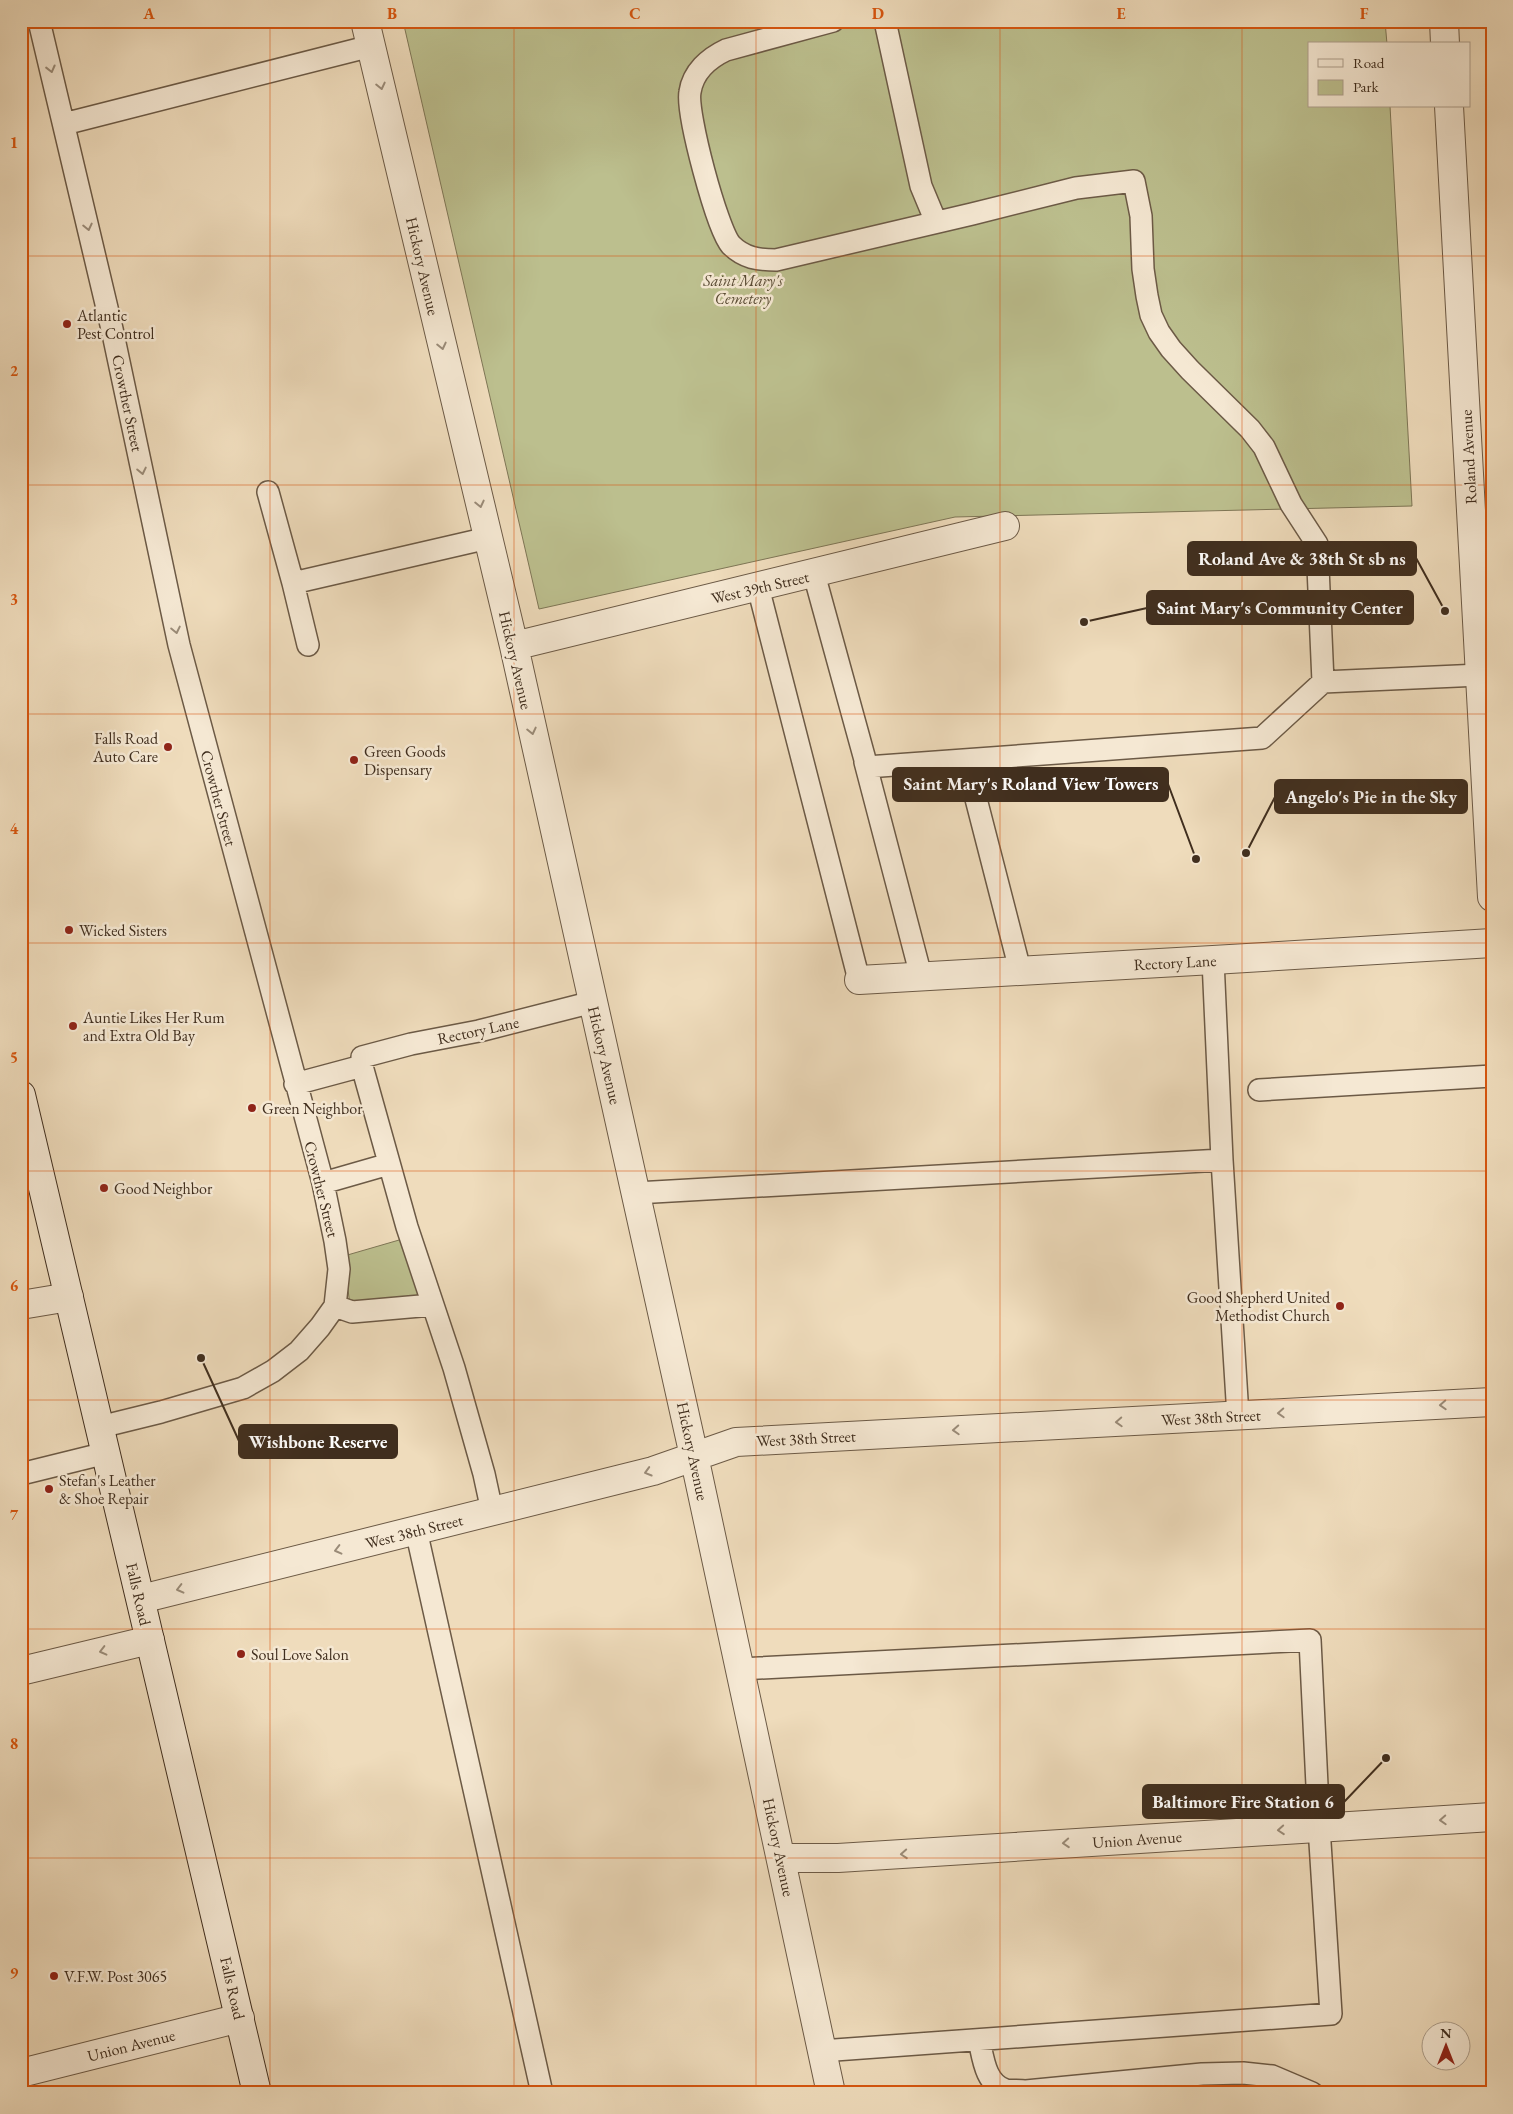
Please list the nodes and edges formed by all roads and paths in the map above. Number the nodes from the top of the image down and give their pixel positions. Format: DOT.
graph roads {
  1 [pos="39,21"];
  2 [pos="833,21"];
  3 [pos="885,21"];
  4 [pos="1444,21"];
  5 [pos="368,34"];
  6 [pos="1445,42"];
  7 [pos="1449,108"];
  8 [pos="64,124"];
  9 [pos="936,222"];
  10 [pos="268,492"];
  11 [pos="1005,526"];
  12 [pos="488,538"];
  13 [pos="814,574"];
  14 [pos="293,583"];
  15 [pos="758,587"];
  16 [pos="308,645"];
  17 [pos="514,646"];
  18 [pos="1480,675"];
  19 [pos="1323,682"];
  20 [pos="1488,744"];
  21 [pos="966,760"];
  22 [pos="865,762"];
  23 [pos="1492,897"];
  24 [pos="1492,942"];
  25 [pos="1212,960"];
  26 [pos="1020,970"];
  27 [pos="920,976"];
  28 [pos="859,980"];
  29 [pos="593,1002"];
  30 [pos="362,1061"];
  31 [pos="1492,1076"];
  32 [pos="295,1084"];
  33 [pos="1259,1090"];
  34 [pos="21,1095"];
  35 [pos="1222,1160"];
  36 [pos="389,1164"];
  37 [pos="322,1183"];
  38 [pos="636,1193"];
  39 [pos="69,1297"];
  40 [pos="432,1304"];
  41 [pos="21,1305"];
  42 [pos="335,1306"];
  43 [pos="1492,1402"];
  44 [pos="1238,1416"];
  45 [pos="100,1427"];
  46 [pos="106,1453"];
  47 [pos="694,1456"];
  48 [pos="21,1474"];
  49 [pos="492,1512"];
  50 [pos="416,1530"];
  51 [pos="141,1599"];
  52 [pos="150,1640"];
  53 [pos="740,1669"];
  54 [pos="21,1672"];
  55 [pos="1492,1818"];
  56 [pos="1319,1827"];
  57 [pos="781,1858"];
  58 [pos="240,2018"];
  59 [pos="979,2040"];
  60 [pos="822,2050"];
  61 [pos="21,2073"];
  62 [pos="257,2093"];
  63 [pos="542,2093"];
  64 [pos="830,2093"];
  65 [pos="1312,2093"];
  1 -- 8 [label="lane, Crowther Street, one-way"];
  2 -- 9 [label="lane"];
  3 -- 9 [label="lane"];
  4 -- 6 [label="street"];
  5 -- 8 [label="lane"];
  5 -- 12 [label="street, Hickory Avenue, one-way"];
  7 -- 18 [label="street, Roland Avenue"];
  8 -- 32 [label="lane, Crowther Street, one-way"];
  9 -- 19 [label="lane"];
  10 -- 14 [label="lane"];
  11 -- 13 [label="street, West 39th Street"];
  12 -- 14 [label="lane"];
  12 -- 17 [label="street, Hickory Avenue"];
  13 -- 15 [label="street, West 39th Street"];
  13 -- 22 [label="lane"];
  14 -- 16 [label="lane"];
  15 -- 17 [label="street, West 39th Street"];
  15 -- 28 [label="lane"];
  17 -- 29 [label="street, Hickory Avenue, one-way"];
  18 -- 19 [label="lane"];
  18 -- 20 [label="street, Roland Avenue"];
  19 -- 21 [label="lane"];
  20 -- 23 [label="street, Roland Avenue"];
  21 -- 22 [label="lane"];
  21 -- 26 [label="lane"];
  22 -- 27 [label="lane"];
  24 -- 25 [label="street, Rectory Lane"];
  25 -- 26 [label="street, Rectory Lane"];
  25 -- 35 [label="lane"];
  26 -- 27 [label="street, Rectory Lane"];
  27 -- 28 [label="street, Rectory Lane"];
  29 -- 30 [label="lane, Rectory Lane"];
  29 -- 38 [label="street, Hickory Avenue"];
  30 -- 32 [label="lane, Rectory Lane"];
  30 -- 36 [label="lane"];
  31 -- 33 [label="lane"];
  32 -- 37 [label="lane, Crowther Street"];
  34 -- 39 [label="street, Falls Road"];
  35 -- 38 [label="lane"];
  35 -- 44 [label="lane"];
  36 -- 37 [label="lane"];
  36 -- 40 [label="lane"];
  37 -- 42 [label="lane, Crowther Street"];
  38 -- 47 [label="street, Hickory Avenue"];
  39 -- 41 [label="street"];
  39 -- 45 [label="street, Falls Road"];
  40 -- 42 [label="lane"];
  40 -- 49 [label="lane"];
  42 -- 45 [label="lane, Crowther Street"];
  43 -- 44 [label="street, West 38th Street, one-way"];
  44 -- 47 [label="street, West 38th Street, one-way"];
  45 -- 46 [label="street, Falls Road"];
  46 -- 48 [label="lane"];
  46 -- 51 [label="street, Falls Road"];
  47 -- 49 [label="street, West 38th Street, one-way"];
  47 -- 53 [label="street, Hickory Avenue"];
  49 -- 50 [label="street, West 38th Street"];
  50 -- 51 [label="street, West 38th Street, one-way"];
  50 -- 63 [label="lane"];
  51 -- 52 [label="street, Falls Road"];
  52 -- 54 [label="street, one-way"];
  52 -- 58 [label="street, Falls Road"];
  53 -- 56 [label="lane"];
  53 -- 57 [label="street, Hickory Avenue"];
  55 -- 56 [label="street, Union Avenue, one-way"];
  56 -- 57 [label="street, Union Avenue, one-way"];
  56 -- 59 [label="lane"];
  57 -- 60 [label="street, Hickory Avenue"];
  58 -- 61 [label="street, Union Avenue"];
  58 -- 62 [label="street, Falls Road"];
  59 -- 60 [label="lane"];
  59 -- 65 [label="lane"];
  60 -- 64 [label="street, Hickory Avenue"];
}
